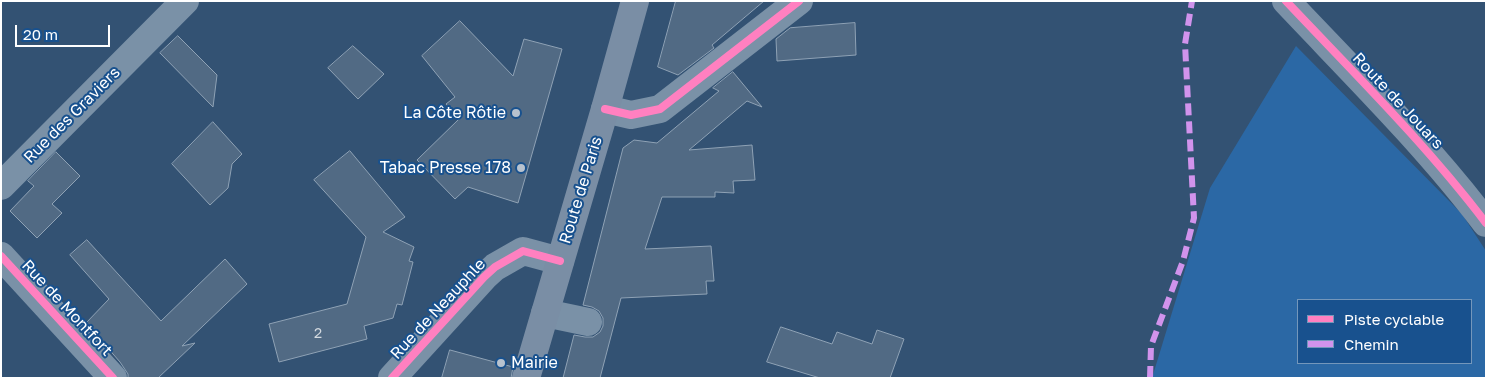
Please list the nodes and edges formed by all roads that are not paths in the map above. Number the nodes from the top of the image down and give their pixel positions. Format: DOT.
graph roads {
  1 [pos="185,1"];
  2 [pos="635,1"];
  3 [pos="799,1"];
  4 [pos="1286,1"];
  5 [pos="605,109"];
  6 [pos="1,186"];
  7 [pos="1486,223"];
  8 [pos="1,256"];
  9 [pos="560,261"];
  10 [pos="545,313"];
  11 [pos="588,322"];
  12 [pos="113,378"];
  13 [pos="392,378"];
  14 [pos="526,378"];
  1 -- 6 [label="street, Rue des Graviers"];
  2 -- 5 [label="main road, Route de Paris"];
  3 -- 5 [label="street"];
  4 -- 7 [label="street, Route de Jouars"];
  5 -- 9 [label="main road, Route de Paris"];
  8 -- 12 [label="street, Rue de Montfort"];
  9 -- 10 [label="main road, Route de Paris"];
  9 -- 13 [label="street, Rue de Neauphle"];
  10 -- 11 [label="street"];
  10 -- 14 [label="main road, Route de Paris"];
}
